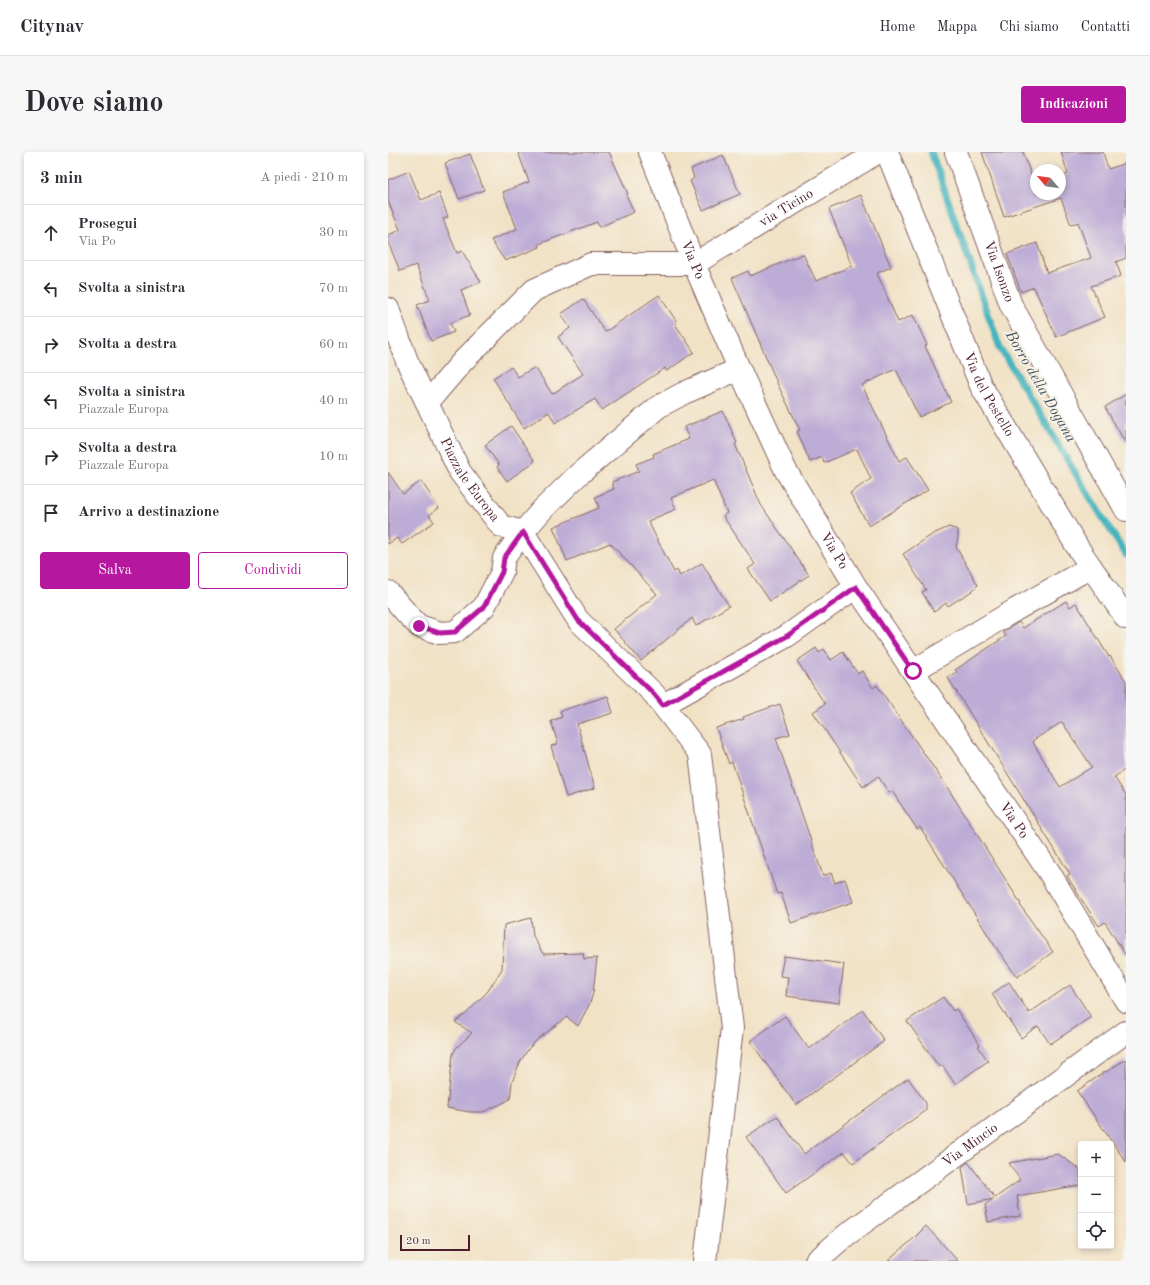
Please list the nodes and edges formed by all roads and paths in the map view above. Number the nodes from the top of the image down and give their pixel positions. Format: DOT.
graph roads {
  1 [pos="650,152"];
  2 [pos="878,152"];
  3 [pos="887,152"];
  4 [pos="956,152"];
  5 [pos="694,264"];
  6 [pos="388,309"];
  7 [pos="741,373"];
  8 [pos="428,402"];
  9 [pos="1126,510"];
  10 [pos="523,532"];
  11 [pos="1091,566"];
  12 [pos="856,587"];
  13 [pos="388,592"];
  14 [pos="1126,618"];
  15 [pos="913,671"];
  16 [pos="663,705"];
  17 [pos="1126,1001"];
  18 [pos="1126,1032"];
  19 [pos="705,1261"];
  20 [pos="816,1261"];
  1 -- 5 [label="street, Via Po"];
  2 -- 5 [label="street, via Ticino"];
  3 -- 11 [label="street, Via del Pestello"];
  4 -- 9 [label="street, Via Isonzo"];
  5 -- 7 [label="street, Via Po"];
  5 -- 8 [label="street"];
  6 -- 8 [label="street, Piazzale Europa"];
  7 -- 10 [label="street"];
  7 -- 12 [label="street, Via Po"];
  8 -- 10 [label="street, Piazzale Europa"];
  10 -- 13 [label="street"];
  10 -- 16 [label="street"];
  11 -- 14 [label="street, Via del Pestello"];
  11 -- 15 [label="street"];
  12 -- 15 [label="street, Via Po"];
  12 -- 16 [label="street"];
  15 -- 17 [label="street, Via Po"];
  16 -- 19 [label="street"];
  18 -- 20 [label="street, Via Mincio"];
}
